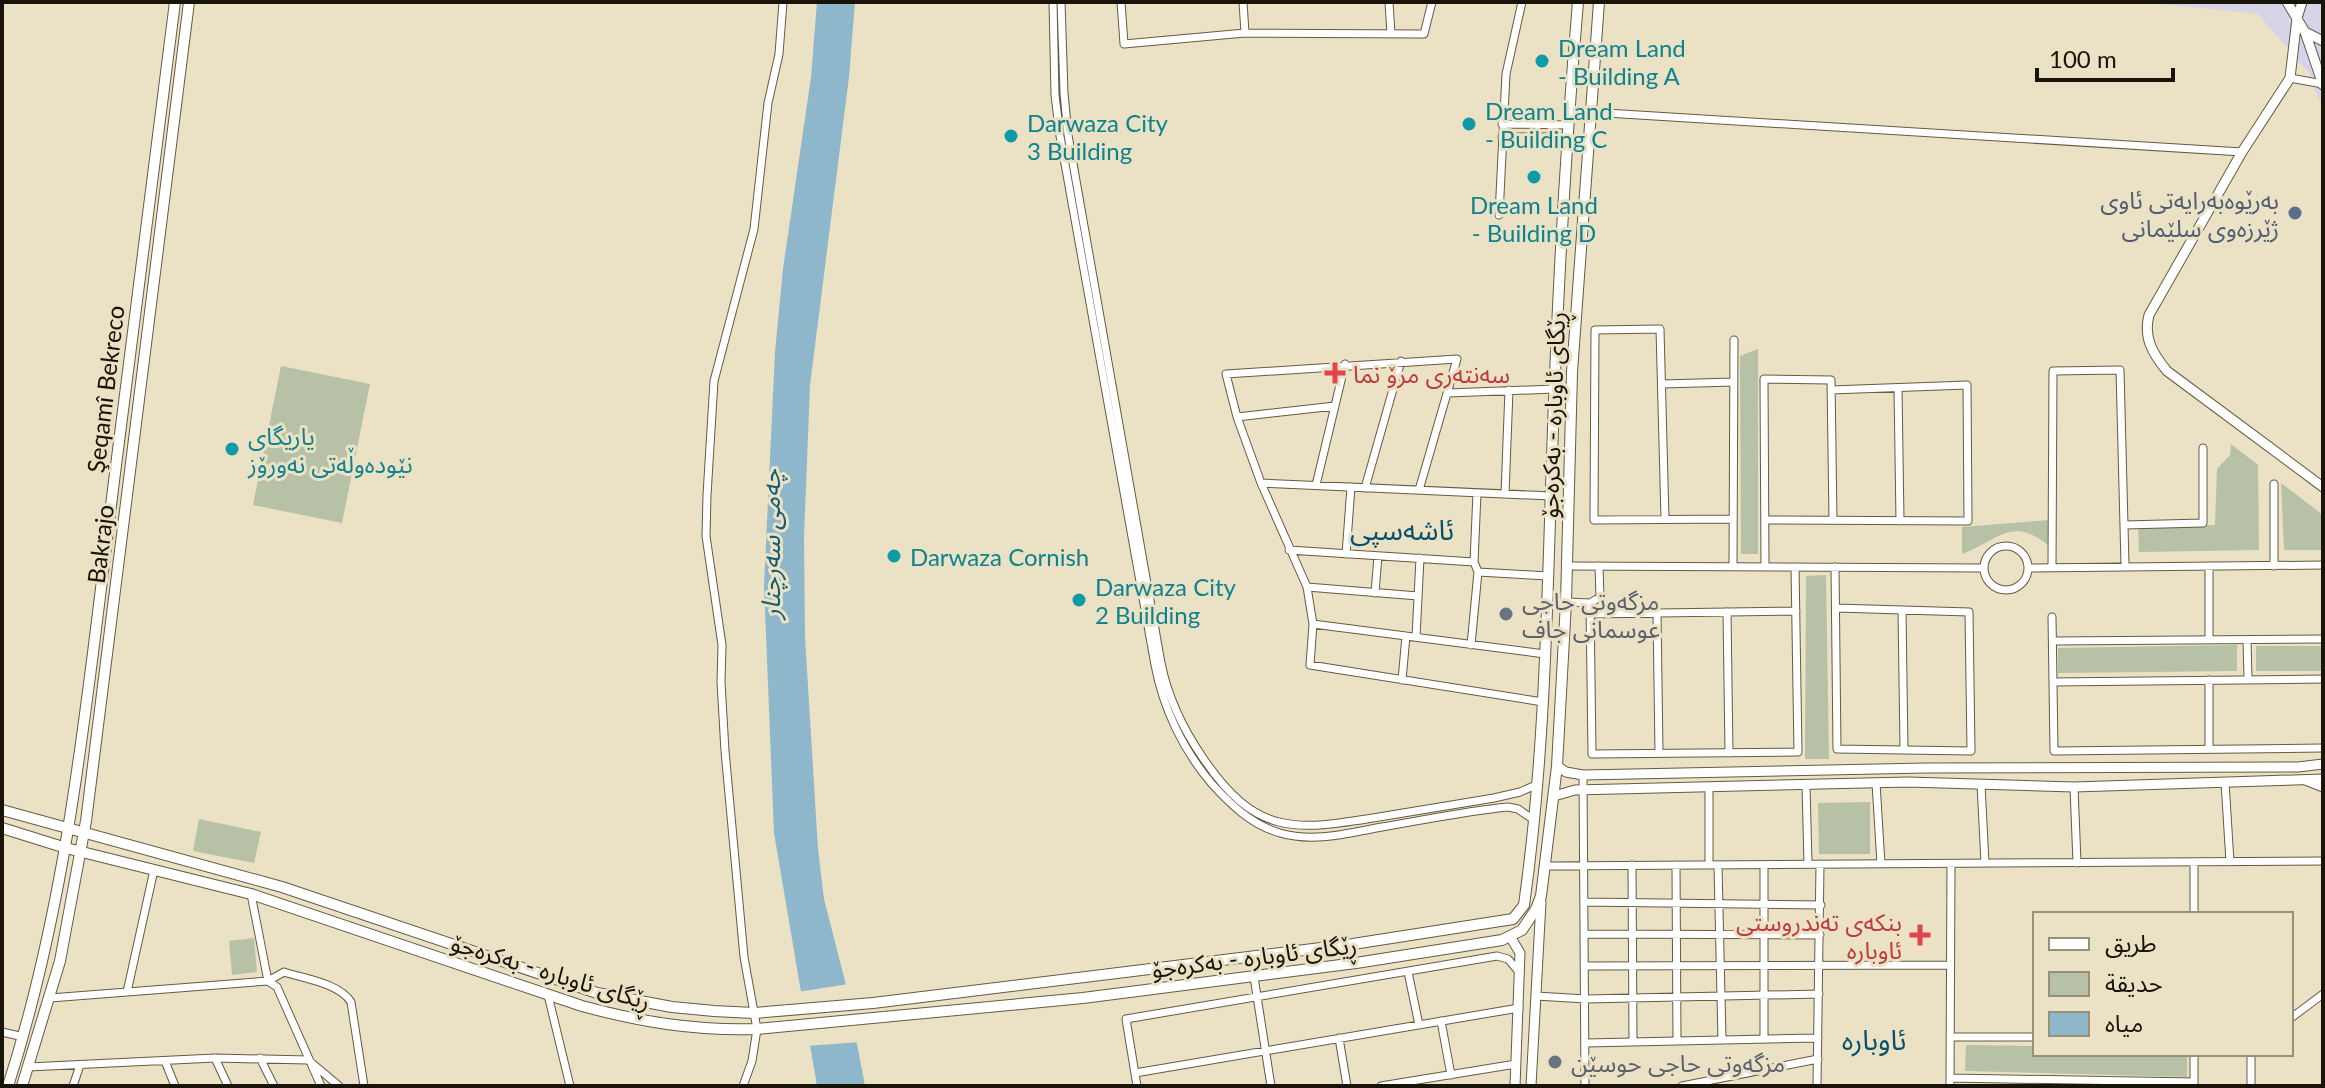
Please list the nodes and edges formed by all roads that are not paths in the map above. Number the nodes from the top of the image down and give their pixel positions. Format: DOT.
graph roads {
  1 [pos="175,2"];
  2 [pos="189,2"];
  3 [pos="783,2"];
  4 [pos="1053,2"];
  5 [pos="1061,2"];
  6 [pos="1121,2"];
  7 [pos="1243,2"];
  8 [pos="1389,2"];
  9 [pos="1432,2"];
  10 [pos="1522,2"];
  11 [pos="1578,2"];
  12 [pos="1599,2"];
  13 [pos="2287,2"];
  14 [pos="2302,2"];
  15 [pos="2297,18"];
  16 [pos="2305,32"];
  17 [pos="1245,33"];
  18 [pos="1391,34"];
  19 [pos="2323,41"];
  20 [pos="2290,78"];
  21 [pos="2323,84"];
  22 [pos="1590,112"];
  23 [pos="1502,124"];
  24 [pos="1568,125"];
  25 [pos="1502,137"];
  26 [pos="1567,137"];
  27 [pos="2242,152"];
  28 [pos="1499,215"];
  29 [pos="1734,340"];
  30 [pos="1557,341"];
  31 [pos="1574,345"];
  32 [pos="1401,361"];
  33 [pos="1345,364"];
  34 [pos="1556,370"];
  35 [pos="1572,372"];
  36 [pos="1734,382"];
  37 [pos="1662,384"];
  38 [pos="1898,388"];
  39 [pos="1554,389"];
  40 [pos="1509,390"];
  41 [pos="1831,390"];
  42 [pos="1448,393"];
  43 [pos="1335,406"];
  44 [pos="1237,417"];
  45 [pos="2203,448"];
  46 [pos="1261,483"];
  47 [pos="2274,484"];
  48 [pos="1316,485"];
  49 [pos="1351,487"];
  50 [pos="2323,487"];
  51 [pos="1365,488"];
  52 [pos="1419,490"];
  53 [pos="1477,493"];
  54 [pos="1505,494"];
  55 [pos="1551,496"];
  56 [pos="1665,519"];
  57 [pos="1733,519"];
  58 [pos="1765,520"];
  59 [pos="1833,520"];
  60 [pos="1900,521"];
  61 [pos="2124,525"];
  62 [pos="1289,550"];
  63 [pos="1346,554"];
  64 [pos="1378,556"];
  65 [pos="1420,558"];
  66 [pos="1474,562"];
  67 [pos="2125,565"];
  68 [pos="2323,565"];
  69 [pos="1567,566"];
  70 [pos="1599,566"];
  71 [pos="1733,566"];
  72 [pos="2209,566"];
  73 [pos="2274,566"];
  74 [pos="1765,567"];
  75 [pos="1795,567"];
  76 [pos="1835,567"];
  77 [pos="2052,567"];
  78 [pos="1984,568"];
  79 [pos="2029,568"];
  80 [pos="1478,572"];
  81 [pos="1548,576"];
  82 [pos="1307,587"];
  83 [pos="1375,593"];
  84 [pos="1418,596"];
  85 [pos="1566,602"];
  86 [pos="1590,603"];
  87 [pos="1836,608"];
  88 [pos="1902,610"];
  89 [pos="1796,611"];
  90 [pos="1727,612"];
  91 [pos="1657,613"];
  92 [pos="1591,614"];
  93 [pos="2052,617"];
  94 [pos="1313,624"];
  95 [pos="1406,636"];
  96 [pos="1416,637"];
  97 [pos="2323,639"];
  98 [pos="2209,640"];
  99 [pos="2247,640"];
  100 [pos="2053,641"];
  101 [pos="1471,645"];
  102 [pos="1545,654"];
  103 [pos="2248,679"];
  104 [pos="2323,679"];
  105 [pos="1402,680"];
  106 [pos="2209,680"];
  107 [pos="2053,682"];
  108 [pos="1543,702"];
  109 [pos="2323,748"];
  110 [pos="2209,749"];
  111 [pos="1904,750"];
  112 [pos="1659,753"];
  113 [pos="1729,753"];
  114 [pos="1540,763"];
  115 [pos="2323,764"];
  116 [pos="2027,768"];
  117 [pos="1556,771"];
  118 [pos="1583,775"];
  119 [pos="2323,779"];
  120 [pos="2303,780"];
  121 [pos="2225,782"];
  122 [pos="1876,783"];
  123 [pos="1538,784"];
  124 [pos="1981,784"];
  125 [pos="1806,785"];
  126 [pos="2028,786"];
  127 [pos="1709,787"];
  128 [pos="2074,787"];
  129 [pos="2323,788"];
  130 [pos="1583,790"];
  131 [pos="1554,796"];
  132 [pos="2,810"];
  133 [pos="1534,820"];
  134 [pos="2,828"];
  135 [pos="69,829"];
  136 [pos="84,832"];
  137 [pos="66,848"];
  138 [pos="80,851"];
  139 [pos="2323,861"];
  140 [pos="2194,862"];
  141 [pos="2230,862"];
  142 [pos="1985,863"];
  143 [pos="2077,863"];
  144 [pos="1808,864"];
  145 [pos="1820,864"];
  146 [pos="1881,864"];
  147 [pos="1951,864"];
  148 [pos="1584,865"];
  149 [pos="1632,865"];
  150 [pos="1676,865"];
  151 [pos="1714,865"];
  152 [pos="1764,865"];
  153 [pos="1545,866"];
  154 [pos="154,870"];
  155 [pos="251,894"];
  156 [pos="1541,896"];
  157 [pos="1585,902"];
  158 [pos="1633,903"];
  159 [pos="1676,903"];
  160 [pos="1719,904"];
  161 [pos="1764,904"];
  162 [pos="1821,905"];
  163 [pos="2194,912"];
  164 [pos="1585,934"];
  165 [pos="1632,934"];
  166 [pos="1676,934"];
  167 [pos="1720,934"];
  168 [pos="1764,934"];
  169 [pos="1820,935"];
  170 [pos="1511,938"];
  171 [pos="1353,944"];
  172 [pos="1356,963"];
  173 [pos="1764,964"];
  174 [pos="1820,964"];
  175 [pos="1677,965"];
  176 [pos="1720,965"];
  177 [pos="1950,965"];
  178 [pos="1585,966"];
  179 [pos="1632,966"];
  180 [pos="1408,972"];
  181 [pos="1520,973"];
  182 [pos="1254,977"];
  183 [pos="268,981"];
  184 [pos="127,992"];
  185 [pos="1819,994"];
  186 [pos="2323,994"];
  187 [pos="548,995"];
  188 [pos="1536,996"];
  189 [pos="1721,996"];
  190 [pos="1764,996"];
  191 [pos="1257,997"];
  192 [pos="1677,997"];
  193 [pos="50,998"];
  194 [pos="1633,998"];
  195 [pos="1586,999"];
  196 [pos="888,1001"];
  197 [pos="1519,1008"];
  198 [pos="754,1013"];
  199 [pos="889,1015"];
  200 [pos="2293,1016"];
  201 [pos="1441,1021"];
  202 [pos="1419,1025"];
  203 [pos="757,1029"];
  204 [pos="2,1032"];
  205 [pos="24,1037"];
  206 [pos="1950,1037"];
  207 [pos="2033,1037"];
  208 [pos="1339,1038"];
  209 [pos="1818,1038"];
  210 [pos="1764,1039"];
  211 [pos="1722,1040"];
  212 [pos="1677,1041"];
  213 [pos="1633,1042"];
  214 [pos="1586,1043"];
  215 [pos="1265,1050"];
  216 [pos="2194,1056"];
  217 [pos="2251,1056"];
  218 [pos="215,1058"];
  219 [pos="260,1058"];
  220 [pos="1818,1059"];
  221 [pos="308,1060"];
  222 [pos="165,1061"];
  223 [pos="1516,1064"];
  224 [pos="80,1065"];
  225 [pos="28,1067"];
  226 [pos="1135,1073"];
  227 [pos="1451,1075"];
  228 [pos="1437,1082"];
  229 [pos="1950,1082"];
  230 [pos="1721,1083"];
  231 [pos="2194,1084"];
  232 [pos="8,1086"];
  233 [pos="22,1086"];
  234 [pos="73,1086"];
  235 [pos="175,1086"];
  236 [pos="228,1086"];
  237 [pos="274,1086"];
  238 [pos="321,1086"];
  239 [pos="339,1086"];
  240 [pos="364,1086"];
  241 [pos="570,1086"];
  242 [pos="743,1086"];
  243 [pos="1137,1086"];
  244 [pos="1271,1086"];
  245 [pos="1347,1086"];
  246 [pos="1381,1086"];
  247 [pos="1515,1086"];
  248 [pos="1531,1086"];
  249 [pos="1585,1086"];
  250 [pos="1682,1086"];
  251 [pos="1817,1086"];
  252 [pos="2251,1086"];
  1 -- 135 [label="main road, Şeqamî Bekreco"];
  2 -- 136 [label="main road, Bakrajo"];
  3 -- 198 [label="street"];
  4 -- 133 [label="street"];
  5 -- 123 [label="street"];
  6 -- 17 [label="street"];
  7 -- 17 [label="street"];
  8 -- 18 [label="street"];
  9 -- 18 [label="street"];
  10 -- 23 [label="street"];
  11 -- 24 [label="main road, ڕێگای ئاوبارە - بەکرەجۆ"];
  12 -- 22 [label="main road, ڕێگای ئاوبارە - بەکرەجۆ"];
  13 -- 15 [label="street"];
  14 -- 15 [label="street"];
  15 -- 16 [label="street"];
  15 -- 20 [label="street"];
  16 -- 19 [label="street"];
  16 -- 21 [label="street"];
  17 -- 18 [label="street"];
  20 -- 21 [label="street"];
  20 -- 27 [label="street"];
  22 -- 27 [label="street"];
  22 -- 31 [label="main road, ڕێگای ئاوبارە - بەکرەجۆ"];
  23 -- 24 [label="street"];
  23 -- 25 [label="street"];
  24 -- 26 [label="main road, ڕێگای ئاوبارە - بەکرەجۆ"];
  25 -- 26 [label="street"];
  25 -- 28 [label="street"];
  26 -- 30 [label="main road, ڕێگای ئاوبارە - بەکرەجۆ"];
  27 -- 50 [label="street"];
  29 -- 36 [label="street"];
  30 -- 31 [label="main road"];
  30 -- 34 [label="main road, ڕێگای ئاوبارە - بەکرەجۆ"];
  31 -- 35 [label="main road, ڕێگای ئاوبارە - بەکرەجۆ"];
  32 -- 33 [label="street"];
  32 -- 42 [label="street"];
  32 -- 51 [label="street"];
  33 -- 43 [label="street"];
  33 -- 44 [label="street"];
  34 -- 35 [label="main road"];
  34 -- 39 [label="main road, ڕێگای ئاوبارە - بەکرەجۆ"];
  35 -- 69 [label="main road, ڕێگای ئاوبارە - بەکرەجۆ"];
  36 -- 37 [label="street"];
  36 -- 57 [label="street"];
  37 -- 56 [label="street"];
  37 -- 56 [label="street"];
  38 -- 41 [label="street"];
  38 -- 60 [label="street"];
  38 -- 60 [label="street"];
  39 -- 40 [label="street"];
  39 -- 55 [label="main road, ڕێگای ئاوبارە - بەکرەجۆ"];
  40 -- 42 [label="street"];
  40 -- 54 [label="street"];
  41 -- 58 [label="street"];
  41 -- 59 [label="street"];
  42 -- 52 [label="street"];
  43 -- 44 [label="street"];
  43 -- 48 [label="street"];
  44 -- 46 [label="street"];
  45 -- 61 [label="street"];
  46 -- 48 [label="street"];
  46 -- 62 [label="street"];
  47 -- 73 [label="street"];
  48 -- 49 [label="street"];
  49 -- 51 [label="street"];
  49 -- 63 [label="street"];
  51 -- 52 [label="street"];
  52 -- 53 [label="street"];
  53 -- 54 [label="street"];
  53 -- 66 [label="street"];
  54 -- 55 [label="street"];
  55 -- 81 [label="main road, ڕێگای ئاوبارە - بەکرەجۆ"];
  56 -- 57 [label="street"];
  57 -- 71 [label="street"];
  58 -- 59 [label="street"];
  58 -- 74 [label="street"];
  59 -- 60 [label="street"];
  61 -- 67 [label="street"];
  61 -- 77 [label="street"];
  62 -- 63 [label="street"];
  62 -- 82 [label="street"];
  63 -- 64 [label="street"];
  64 -- 65 [label="street"];
  64 -- 83 [label="street"];
  65 -- 66 [label="street"];
  65 -- 84 [label="street"];
  66 -- 80 [label="street"];
  67 -- 72 [label="street"];
  67 -- 77 [label="street"];
  68 -- 73 [label="street"];
  69 -- 70 [label="street"];
  69 -- 85 [label="main road, ڕێگای ئاوبارە - بەکرەجۆ"];
  70 -- 71 [label="street"];
  70 -- 86 [label="street"];
  71 -- 74 [label="street"];
  72 -- 73 [label="street"];
  72 -- 98 [label="street"];
  74 -- 75 [label="street"];
  75 -- 76 [label="street"];
  75 -- 89 [label="street"];
  76 -- 78 [label="street"];
  76 -- 87 [label="street"];
  77 -- 79 [label="street"];
  78 -- 79 [label="street"];
  78 -- 79 [label="street"];
  80 -- 81 [label="street"];
  80 -- 101 [label="street"];
  81 -- 102 [label="main road, ڕێگای ئاوبارە - بەکرەجۆ"];
  82 -- 83 [label="street"];
  82 -- 94 [label="street"];
  83 -- 84 [label="street"];
  84 -- 96 [label="street"];
  85 -- 86 [label="street"];
  85 -- 117 [label="main road, ڕێگای ئاوبارە - بەکرەجۆ"];
  86 -- 92 [label="street"];
  87 -- 88 [label="street"];
  87 -- 111 [label="street"];
  88 -- 111 [label="street"];
  88 -- 111 [label="street"];
  89 -- 90 [label="street"];
  89 -- 113 [label="street"];
  90 -- 91 [label="street"];
  90 -- 113 [label="street"];
  91 -- 92 [label="street"];
  91 -- 112 [label="street"];
  92 -- 112 [label="street"];
  93 -- 100 [label="street"];
  94 -- 95 [label="street"];
  94 -- 105 [label="street"];
  95 -- 96 [label="street"];
  95 -- 105 [label="street"];
  96 -- 101 [label="street"];
  97 -- 99 [label="street"];
  98 -- 99 [label="street"];
  98 -- 100 [label="street"];
  99 -- 103 [label="street"];
  100 -- 107 [label="street"];
  101 -- 102 [label="street"];
  102 -- 108 [label="main road, ڕێگای ئاوبارە - بەکرەجۆ"];
  103 -- 104 [label="street"];
  103 -- 106 [label="street"];
  105 -- 108 [label="street"];
  106 -- 107 [label="street"];
  106 -- 110 [label="street"];
  107 -- 110 [label="street"];
  108 -- 114 [label="main road, ڕێگای ئاوبارە - بەکرەجۆ"];
  109 -- 110 [label="street"];
  112 -- 113 [label="street"];
  114 -- 117 [label="main road"];
  114 -- 123 [label="main road, ڕێگای ئاوبارە - بەکرەجۆ"];
  115 -- 116 [label="street"];
  116 -- 118 [label="street"];
  116 -- 126 [label="street"];
  117 -- 118 [label="street"];
  117 -- 131 [label="main road, ڕێگای ئاوبارە - بەکرەجۆ"];
  118 -- 130 [label="street"];
  119 -- 120 [label="street"];
  120 -- 121 [label="street"];
  120 -- 129 [label="street"];
  121 -- 128 [label="street"];
  121 -- 141 [label="street"];
  122 -- 124 [label="street"];
  122 -- 125 [label="street"];
  122 -- 146 [label="street"];
  123 -- 133 [label="main road, ڕێگای ئاوبارە - بەکرەجۆ"];
  124 -- 126 [label="street"];
  124 -- 142 [label="street"];
  125 -- 127 [label="street"];
  125 -- 144 [label="street"];
  126 -- 128 [label="street"];
  127 -- 130 [label="street"];
  127 -- 151 [label="street"];
  128 -- 143 [label="street"];
  130 -- 131 [label="street"];
  130 -- 148 [label="street"];
  131 -- 153 [label="main road, ڕێگای ئاوبارە - بەکرەجۆ"];
  132 -- 135 [label="main road"];
  133 -- 171 [label="main road, ڕێگای ئاوبارە - بەکرەجۆ"];
  134 -- 137 [label="main road"];
  135 -- 136 [label="main road, ڕێگای ئاوبارە - بەکرەجۆ"];
  135 -- 137 [label="main road"];
  136 -- 138 [label="main road, Bakrajo"];
  136 -- 198 [label="main road, ڕێگای ئاوبارە - بەکرەجۆ"];
  137 -- 138 [label="main road, ڕێگای ئاوبارە - بەکرەجۆ"];
  137 -- 205 [label="main road"];
  138 -- 154 [label="main road, ڕێگای ئاوبارە - بەکرەجۆ"];
  138 -- 193 [label="main road, Bakrajo"];
  139 -- 141 [label="street"];
  140 -- 141 [label="street"];
  140 -- 143 [label="street"];
  140 -- 163 [label="street"];
  142 -- 143 [label="street"];
  142 -- 147 [label="street"];
  144 -- 145 [label="street"];
  144 -- 152 [label="street"];
  145 -- 146 [label="street"];
  145 -- 162 [label="street"];
  146 -- 147 [label="street"];
  147 -- 177 [label="street"];
  148 -- 149 [label="street"];
  148 -- 153 [label="street"];
  148 -- 157 [label="street"];
  149 -- 150 [label="street"];
  149 -- 158 [label="street"];
  150 -- 151 [label="street"];
  150 -- 159 [label="street"];
  151 -- 152 [label="street"];
  151 -- 160 [label="street"];
  152 -- 161 [label="street"];
  153 -- 156 [label="main road, ڕێگای ئاوبارە - بەکرەجۆ"];
  154 -- 155 [label="main road, ڕێگای ئاوبارە - بەکرەجۆ"];
  154 -- 184 [label="street"];
  155 -- 183 [label="street"];
  155 -- 187 [label="main road, ڕێگای ئاوبارە - بەکرەجۆ"];
  156 -- 170 [label="main road, ڕێگای ئاوبارە - بەکرەجۆ"];
  156 -- 188 [label="street"];
  157 -- 158 [label="street"];
  157 -- 164 [label="street"];
  158 -- 159 [label="street"];
  158 -- 165 [label="street"];
  159 -- 160 [label="street"];
  159 -- 166 [label="street"];
  160 -- 161 [label="street"];
  160 -- 167 [label="street"];
  161 -- 162 [label="street"];
  161 -- 168 [label="street"];
  162 -- 169 [label="street"];
  164 -- 165 [label="street"];
  164 -- 178 [label="street"];
  165 -- 166 [label="street"];
  165 -- 179 [label="street"];
  166 -- 167 [label="street"];
  166 -- 175 [label="street"];
  167 -- 168 [label="street"];
  167 -- 176 [label="street"];
  168 -- 169 [label="street"];
  168 -- 173 [label="street"];
  169 -- 174 [label="street"];
  170 -- 172 [label="main road, ڕێگای ئاوبارە - بەکرەجۆ"];
  170 -- 181 [label="street"];
  171 -- 172 [label="main road"];
  171 -- 196 [label="main road, ڕێگای ئاوبارە - بەکرەجۆ"];
  172 -- 182 [label="main road, ڕێگای ئاوبارە - بەکرەجۆ"];
  173 -- 174 [label="street"];
  173 -- 176 [label="street"];
  173 -- 190 [label="street"];
  174 -- 177 [label="street"];
  174 -- 185 [label="street"];
  175 -- 176 [label="street"];
  175 -- 179 [label="street"];
  175 -- 192 [label="street"];
  176 -- 189 [label="street"];
  177 -- 206 [label="street"];
  178 -- 179 [label="street"];
  178 -- 195 [label="street"];
  179 -- 194 [label="street"];
  180 -- 181 [label="street"];
  180 -- 191 [label="street"];
  180 -- 202 [label="street"];
  181 -- 197 [label="street"];
  182 -- 191 [label="street"];
  182 -- 199 [label="main road, ڕێگای ئاوبارە - بەکرەجۆ"];
  183 -- 184 [label="street"];
  183 -- 221 [label="street"];
  183 -- 240 [label="street"];
  184 -- 193 [label="street"];
  185 -- 190 [label="street"];
  185 -- 209 [label="street"];
  186 -- 200 [label="street"];
  187 -- 203 [label="main road, ڕێگای ئاوبارە - بەکرەجۆ"];
  187 -- 241 [label="street"];
  188 -- 195 [label="street"];
  188 -- 248 [label="street"];
  189 -- 190 [label="street"];
  189 -- 192 [label="street"];
  189 -- 211 [label="street"];
  190 -- 210 [label="street"];
  191 -- 215 [label="street"];
  191 -- 226 [label="street"];
  192 -- 194 [label="street"];
  192 -- 212 [label="street"];
  193 -- 225 [label="main road, Bakrajo"];
  194 -- 195 [label="street"];
  194 -- 213 [label="street"];
  195 -- 214 [label="street"];
  196 -- 198 [label="main road, ڕێگای ئاوبارە - بەکرەجۆ"];
  196 -- 199 [label="main road"];
  197 -- 201 [label="street"];
  197 -- 223 [label="street"];
  198 -- 203 [label="street"];
  199 -- 203 [label="main road, ڕێگای ئاوبارە - بەکرەجۆ"];
  201 -- 202 [label="street"];
  201 -- 227 [label="street"];
  202 -- 208 [label="street"];
  203 -- 242 [label="street"];
  204 -- 205 [label="street"];
  205 -- 232 [label="main road"];
  206 -- 207 [label="street"];
  206 -- 229 [label="street"];
  208 -- 215 [label="street"];
  208 -- 245 [label="street"];
  209 -- 210 [label="street"];
  209 -- 220 [label="street"];
  210 -- 211 [label="street"];
  211 -- 212 [label="street"];
  212 -- 213 [label="street"];
  213 -- 214 [label="street"];
  214 -- 249 [label="street"];
  215 -- 226 [label="street"];
  215 -- 244 [label="street"];
  216 -- 231 [label="street"];
  217 -- 252 [label="street"];
  218 -- 219 [label="street"];
  218 -- 222 [label="street"];
  218 -- 236 [label="street"];
  219 -- 221 [label="street"];
  219 -- 237 [label="street"];
  220 -- 230 [label="street"];
  220 -- 251 [label="street"];
  221 -- 238 [label="street"];
  221 -- 239 [label="street"];
  222 -- 224 [label="street"];
  222 -- 235 [label="street"];
  223 -- 227 [label="street"];
  223 -- 247 [label="street"];
  224 -- 225 [label="street"];
  224 -- 234 [label="street"];
  225 -- 233 [label="main road, Bakrajo"];
  226 -- 243 [label="street"];
  227 -- 228 [label="street"];
  228 -- 246 [label="street"];
  229 -- 231 [label="street"];
  230 -- 250 [label="street"];
}
